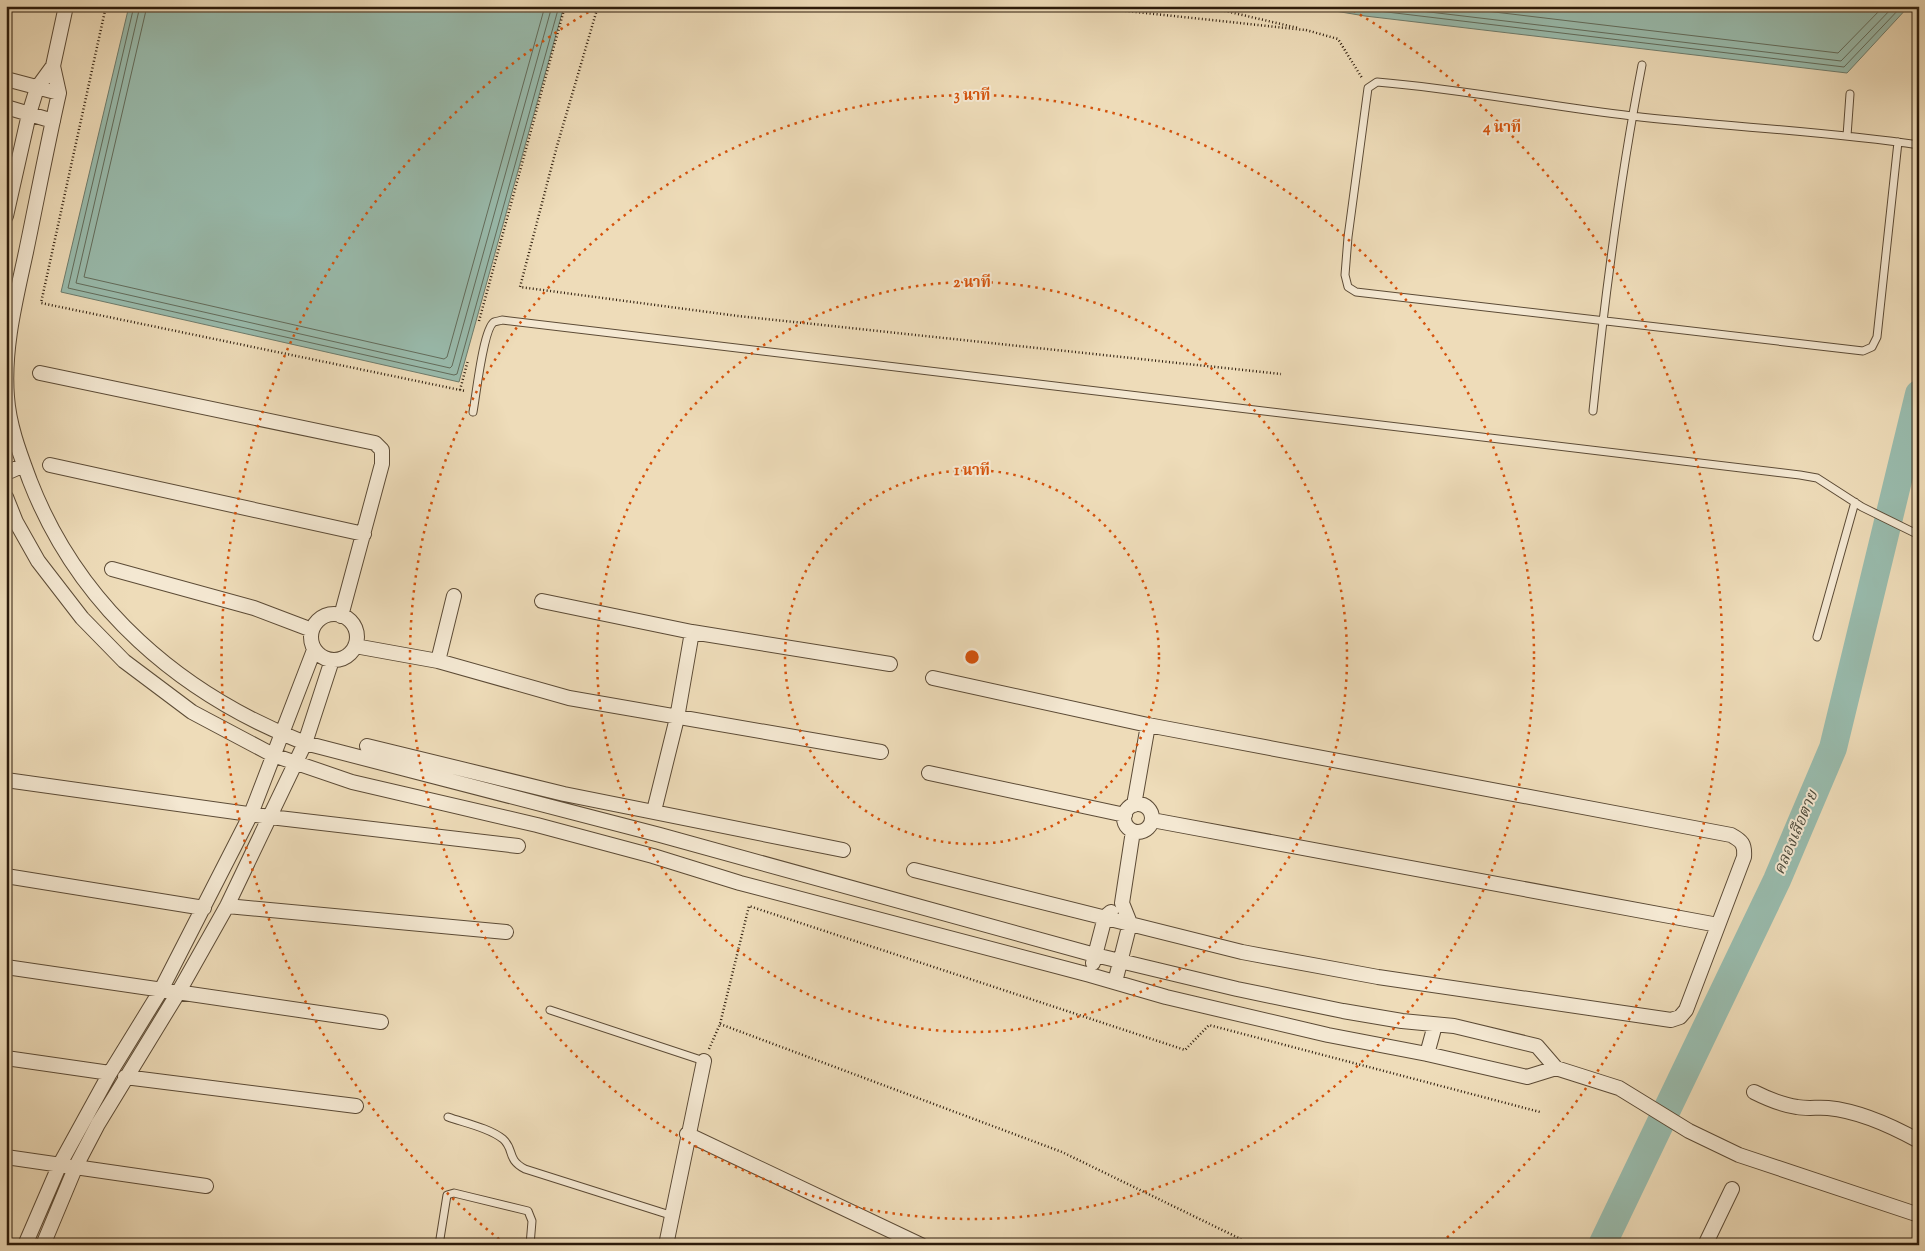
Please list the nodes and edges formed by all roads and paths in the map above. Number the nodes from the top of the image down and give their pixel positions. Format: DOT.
graph roads {
  1 [pos="66,6"];
  2 [pos="106,6"];
  3 [pos="565,6"];
  4 [pos="598,6"];
  5 [pos="1080,6"];
  6 [pos="1204,6"];
  7 [pos="1305,30"];
  8 [pos="1642,65"];
  9 [pos="53,66"];
  10 [pos="6,79"];
  11 [pos="37,88"];
  12 [pos="1368,88"];
  13 [pos="59,93"];
  14 [pos="1850,94"];
  15 [pos="6,107"];
  16 [pos="29,114"];
  17 [pos="1632,116"];
  18 [pos="53,121"];
  19 [pos="1847,136"];
  20 [pos="1898,142"];
  21 [pos="1919,145"];
  22 [pos="6,216"];
  23 [pos="1602,322"];
  24 [pos="478,323"];
  25 [pos="471,352"];
  26 [pos="40,373"];
  27 [pos="1281,374"];
  28 [pos="1593,411"];
  29 [pos="473,412"];
  30 [pos="24,465"];
  31 [pos="50,465"];
  32 [pos="6,473"];
  33 [pos="6,497"];
  34 [pos="1855,502"];
  35 [pos="364,534"];
  36 [pos="1919,535"];
  37 [pos="112,569"];
  38 [pos="454,596"];
  39 [pos="99,600"];
  40 [pos="542,601"];
  41 [pos="341,616"];
  42 [pos="82,618"];
  43 [pos="312,630"];
  44 [pos="692,632"];
  45 [pos="1817,637"];
  46 [pos="355,646"];
  47 [pos="314,650"];
  48 [pos="332,660"];
  49 [pos="438,662"];
  50 [pos="890,664"];
  51 [pos="933,678"];
  52 [pos="678,718"];
  53 [pos="1148,725"];
  54 [pos="282,734"];
  55 [pos="305,743"];
  56 [pos="367,746"];
  57 [pos="880,752"];
  58 [pos="273,755"];
  59 [pos="296,764"];
  60 [pos="930,774"];
  61 [pos="6,780"];
  62 [pos="1129,810"];
  63 [pos="654,811"];
  64 [pos="251,814"];
  65 [pos="270,817"];
  66 [pos="1152,820"];
  67 [pos="1133,831"];
  68 [pos="660,835"];
  69 [pos="518,846"];
  70 [pos="843,850"];
  71 [pos="653,856"];
  72 [pos="914,870"];
  73 [pos="6,876"];
  74 [pos="1122,903"];
  75 [pos="226,906"];
  76 [pos="204,908"];
  77 [pos="1105,917"];
  78 [pos="1130,923"];
  79 [pos="1718,925"];
  80 [pos="506,932"];
  81 [pos="1095,955"];
  82 [pos="1122,961"];
  83 [pos="6,967"];
  84 [pos="1090,975"];
  85 [pos="1115,982"];
  86 [pos="161,990"];
  87 [pos="178,994"];
  88 [pos="550,1010"];
  89 [pos="381,1022"];
  90 [pos="720,1024"];
  91 [pos="1435,1025"];
  92 [pos="1427,1054"];
  93 [pos="6,1058"];
  94 [pos="704,1061"];
  95 [pos="1556,1068"];
  96 [pos="110,1073"];
  97 [pos="125,1078"];
  98 [pos="1754,1092"];
  99 [pos="356,1106"];
  100 [pos="1540,1112"];
  101 [pos="448,1117"];
  102 [pos="687,1134"];
  103 [pos="1919,1141"];
  104 [pos="6,1157"];
  105 [pos="60,1164"];
  106 [pos="76,1166"];
  107 [pos="206,1186"];
  108 [pos="1732,1190"];
  109 [pos="670,1215"];
  110 [pos="1919,1216"];
  111 [pos="25,1245"];
  112 [pos="44,1245"];
  113 [pos="439,1245"];
  114 [pos="530,1245"];
  115 [pos="666,1245"];
  116 [pos="921,1245"];
  117 [pos="1253,1245"];
  118 [pos="1705,1245"];
  1 -- 9 [label="street"];
  2 -- 25 [label="path"];
  3 -- 24 [label="path"];
  4 -- 27 [label="path"];
  5 -- 7 [label="path"];
  6 -- 7 [label="path"];
  7 -- 12 [label="path"];
  8 -- 17 [label="lane"];
  9 -- 11 [label="street"];
  9 -- 13 [label="street"];
  10 -- 11 [label="street"];
  11 -- 13 [label="street"];
  11 -- 16 [label="street"];
  12 -- 17 [label="lane"];
  12 -- 23 [label="lane"];
  13 -- 18 [label="street"];
  14 -- 19 [label="lane"];
  15 -- 16 [label="street"];
  16 -- 18 [label="street"];
  16 -- 22 [label="street"];
  17 -- 19 [label="lane"];
  17 -- 23 [label="lane"];
  18 -- 30 [label="street"];
  19 -- 20 [label="lane"];
  20 -- 21 [label="lane"];
  20 -- 23 [label="lane"];
  23 -- 28 [label="lane"];
  26 -- 35 [label="street"];
  29 -- 34 [label="lane"];
  30 -- 32 [label="street"];
  30 -- 39 [label="street"];
  31 -- 35 [label="street"];
  33 -- 42 [label="street"];
  34 -- 36 [label="lane"];
  34 -- 45 [label="lane"];
  35 -- 41 [label="street"];
  37 -- 43 [label="street"];
  38 -- 49 [label="street"];
  39 -- 42 [label="street"];
  39 -- 54 [label="street"];
  40 -- 44 [label="street"];
  41 -- 43 [label="street"];
  41 -- 46 [label="street"];
  42 -- 58 [label="street"];
  43 -- 47 [label="street"];
  44 -- 50 [label="street"];
  44 -- 52 [label="street"];
  46 -- 48 [label="street"];
  46 -- 49 [label="street"];
  47 -- 48 [label="street"];
  47 -- 54 [label="street"];
  48 -- 55 [label="street"];
  49 -- 52 [label="street"];
  51 -- 53 [label="street"];
  52 -- 57 [label="street"];
  52 -- 63 [label="street"];
  53 -- 62 [label="street"];
  53 -- 79 [label="street"];
  54 -- 55 [label="street"];
  54 -- 58 [label="street"];
  55 -- 59 [label="street"];
  55 -- 68 [label="street"];
  56 -- 63 [label="street"];
  58 -- 59 [label="street"];
  58 -- 64 [label="street"];
  59 -- 65 [label="street"];
  59 -- 71 [label="street"];
  60 -- 62 [label="street"];
  61 -- 64 [label="street"];
  62 -- 66 [label="street"];
  62 -- 67 [label="street"];
  63 -- 70 [label="street"];
  64 -- 65 [label="street"];
  64 -- 76 [label="street"];
  65 -- 69 [label="street"];
  65 -- 75 [label="street"];
  66 -- 67 [label="street"];
  66 -- 79 [label="street"];
  67 -- 74 [label="street"];
  68 -- 71 [label="street"];
  68 -- 81 [label="street"];
  71 -- 84 [label="street"];
  72 -- 77 [label="street"];
  73 -- 76 [label="street"];
  74 -- 77 [label="street"];
  74 -- 78 [label="street"];
  75 -- 80 [label="street"];
  75 -- 87 [label="street"];
  76 -- 86 [label="street"];
  77 -- 78 [label="street"];
  77 -- 81 [label="street"];
  78 -- 79 [label="street"];
  78 -- 82 [label="street"];
  81 -- 82 [label="street"];
  81 -- 84 [label="street"];
  82 -- 85 [label="street"];
  82 -- 91 [label="street"];
  83 -- 86 [label="street"];
  84 -- 85 [label="street"];
  85 -- 92 [label="street"];
  86 -- 87 [label="street"];
  86 -- 96 [label="street"];
  87 -- 89 [label="street"];
  87 -- 97 [label="street"];
  88 -- 94 [label="lane"];
  90 -- 94 [label="path"];
  90 -- 100 [label="path"];
  90 -- 117 [label="path"];
  91 -- 92 [label="street"];
  91 -- 95 [label="street"];
  92 -- 95 [label="street"];
  93 -- 96 [label="street"];
  94 -- 102 [label="street"];
  95 -- 110 [label="street"];
  96 -- 105 [label="street"];
  97 -- 99 [label="street"];
  97 -- 106 [label="street"];
  98 -- 103 [label="street"];
  101 -- 109 [label="lane"];
  102 -- 109 [label="street"];
  102 -- 116 [label="street"];
  104 -- 105 [label="street"];
  105 -- 106 [label="street"];
  105 -- 111 [label="street"];
  106 -- 107 [label="street"];
  106 -- 112 [label="street"];
  108 -- 118 [label="street"];
  109 -- 115 [label="street"];
  113 -- 114 [label="lane"];
}
